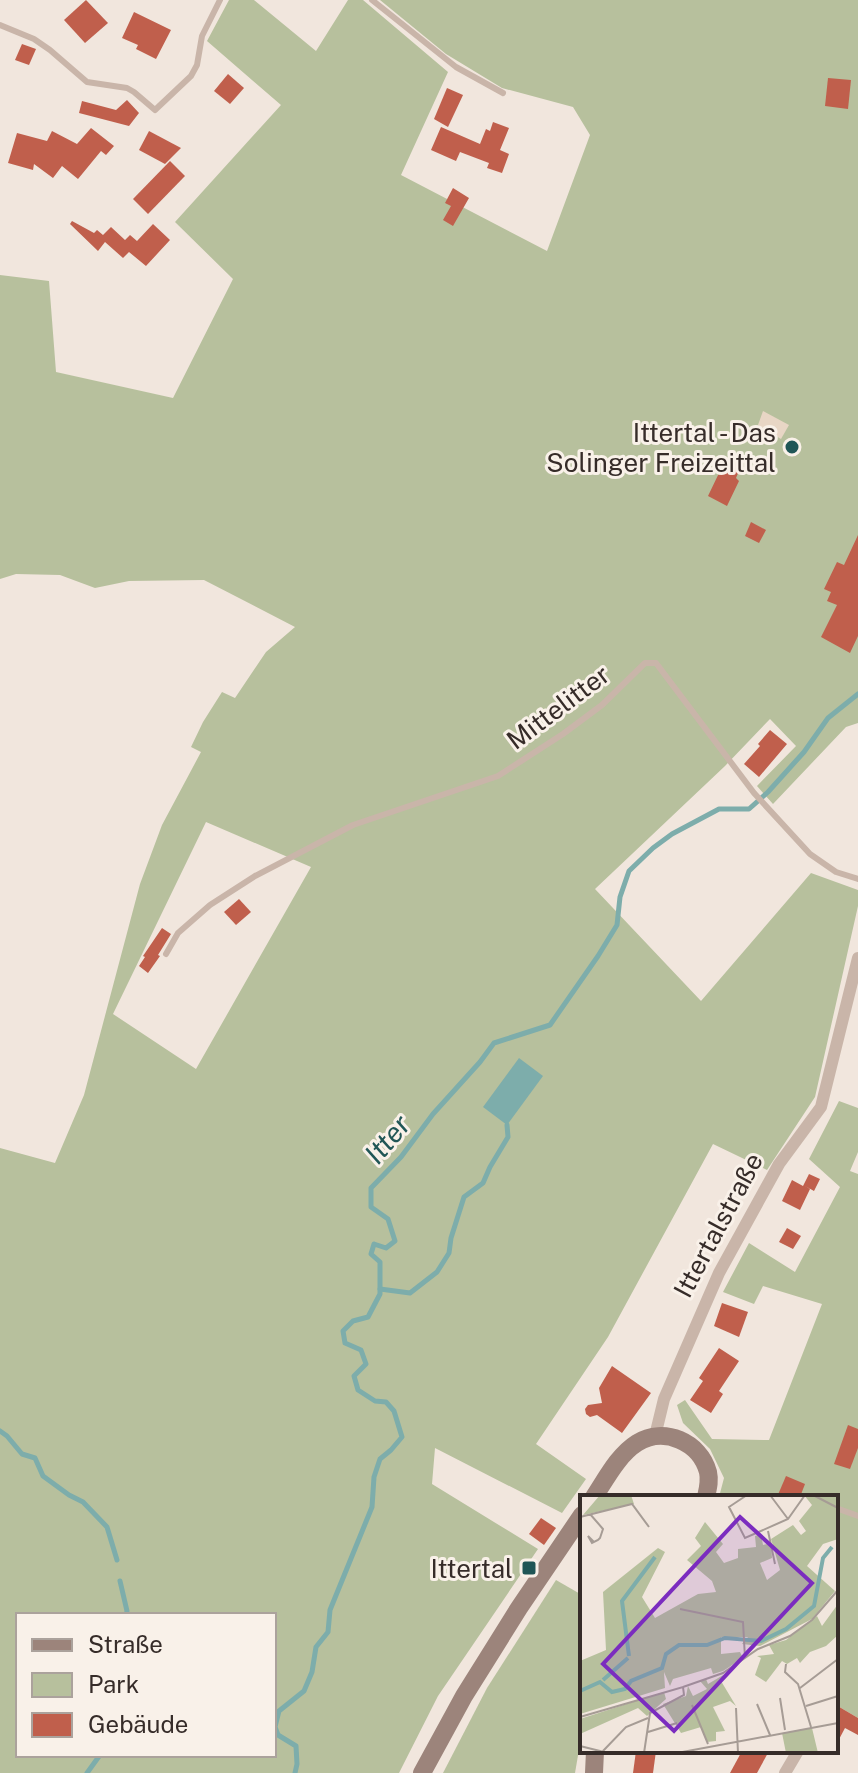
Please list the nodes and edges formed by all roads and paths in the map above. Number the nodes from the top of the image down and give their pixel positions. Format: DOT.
graph roads {
  1 [pos="220,0"];
  2 [pos="372,0"];
  3 [pos="0,25"];
  4 [pos="503,93"];
  5 [pos="858,879"];
  6 [pos="166,954"];
  7 [pos="858,958"];
  8 [pos="655,1436"];
  9 [pos="595,1495"];
  10 [pos="706,1495"];
  11 [pos="838,1509"];
  12 [pos="858,1516"];
  13 [pos="580,1518"];
  14 [pos="595,1753"];
  15 [pos="797,1753"];
  16 [pos="422,1773"];
  17 [pos="594,1773"];
  18 [pos="785,1773"];
  1 -- 3 [label="lane"];
  2 -- 4 [label="lane"];
  5 -- 6 [label="lane, Mittelitter"];
  7 -- 8 [label="street, Ittertalstraße"];
  8 -- 9 [label="main road"];
  8 -- 10 [label="main road"];
  11 -- 12 [label="lane"];
  13 -- 16 [label="main road"];
  14 -- 17 [label="main road"];
  15 -- 18 [label="street"];
}
